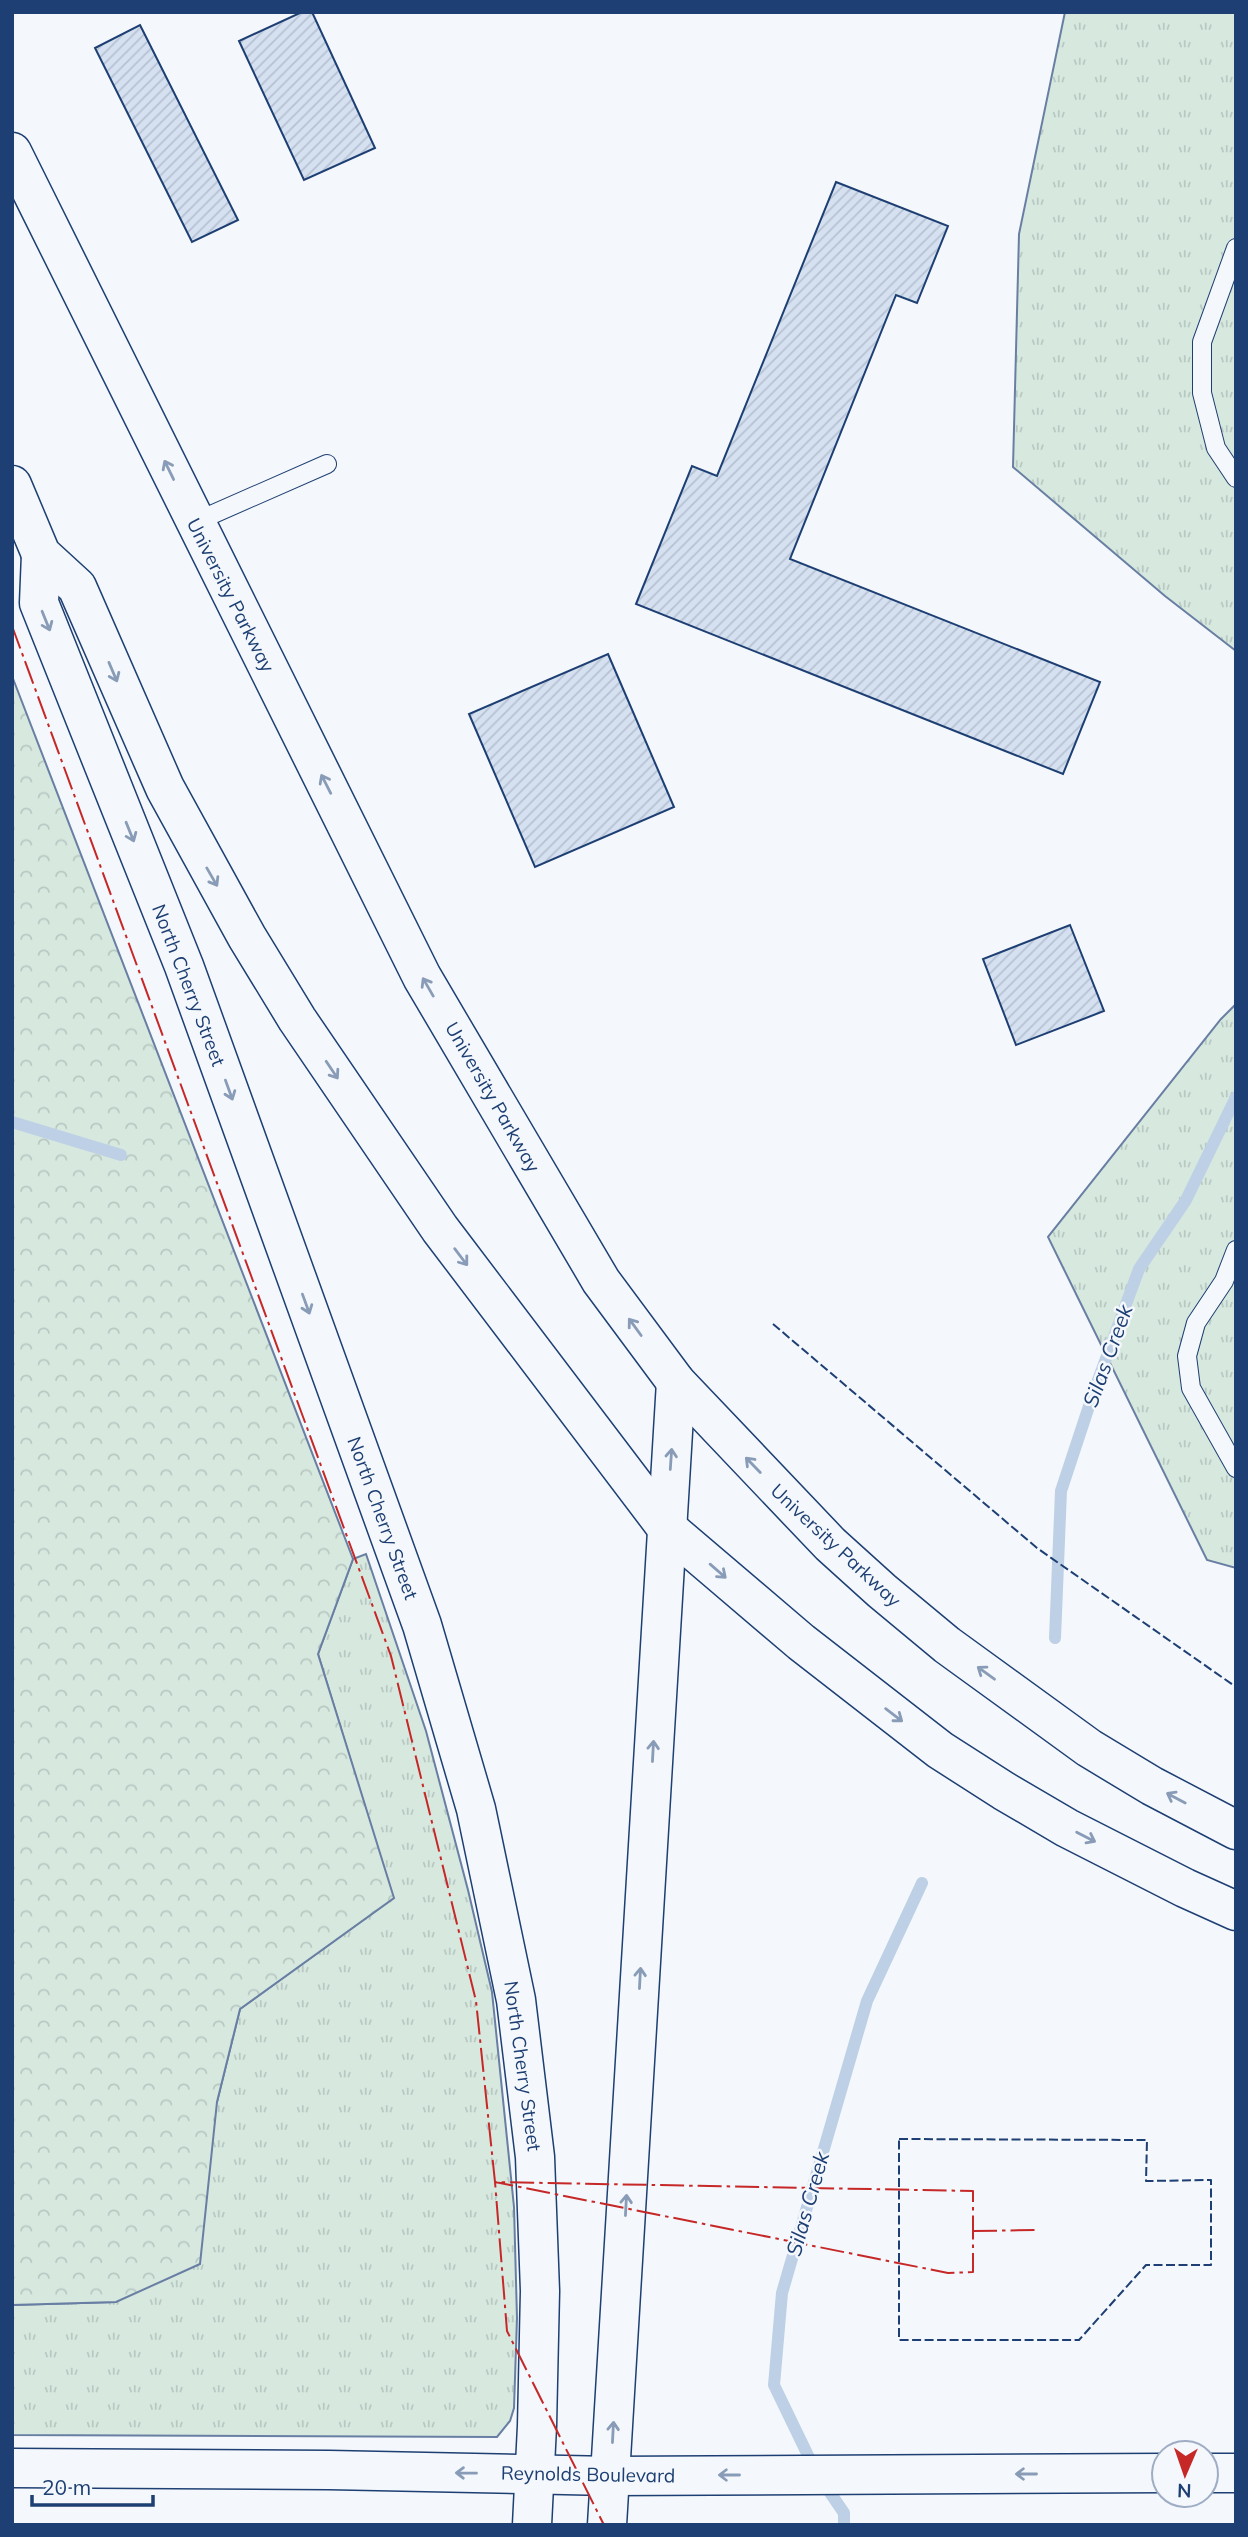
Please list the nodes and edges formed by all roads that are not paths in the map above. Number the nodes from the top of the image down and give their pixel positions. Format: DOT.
graph roads {
  1 [pos="12,152"];
  2 [pos="1236,247"];
  3 [pos="327,464"];
  4 [pos="1236,478"];
  5 [pos="12,485"];
  6 [pos="195,522"];
  7 [pos="41,554"];
  8 [pos="1236,1250"];
  9 [pos="676,1382"];
  10 [pos="1236,1468"];
  11 [pos="666,1527"];
  12 [pos="1236,1830"];
  13 [pos="1236,1911"];
  14 [pos="12,2468"];
  15 [pos="1150,2473"];
  16 [pos="534,2474"];
  17 [pos="610,2476"];
  18 [pos="532,2525"];
  19 [pos="607,2525"];
  6 -- 1 [label="main road, University Parkway, one-way"];
  2 -- 4 [label="lane"];
  3 -- 6 [label="lane"];
  5 -- 7 [label="main road"];
  9 -- 6 [label="main road, University Parkway, one-way"];
  7 -- 11 [label="main road, one-way"];
  7 -- 16 [label="main road, North Cherry Street, one-way"];
  8 -- 10 [label="lane"];
  11 -- 9 [label="main road, one-way"];
  12 -- 9 [label="main road, University Parkway, one-way"];
  11 -- 13 [label="main road, one-way"];
  17 -- 11 [label="main road, one-way"];
  16 -- 14 [label="main road, Reynolds Boulevard, one-way"];
  15 -- 17 [label="main road, Reynolds Boulevard, one-way"];
  16 -- 17 [label="main road, Reynolds Boulevard"];
  16 -- 18 [label="main road, North Cherry Street"];
  17 -- 19 [label="main road"];
}
